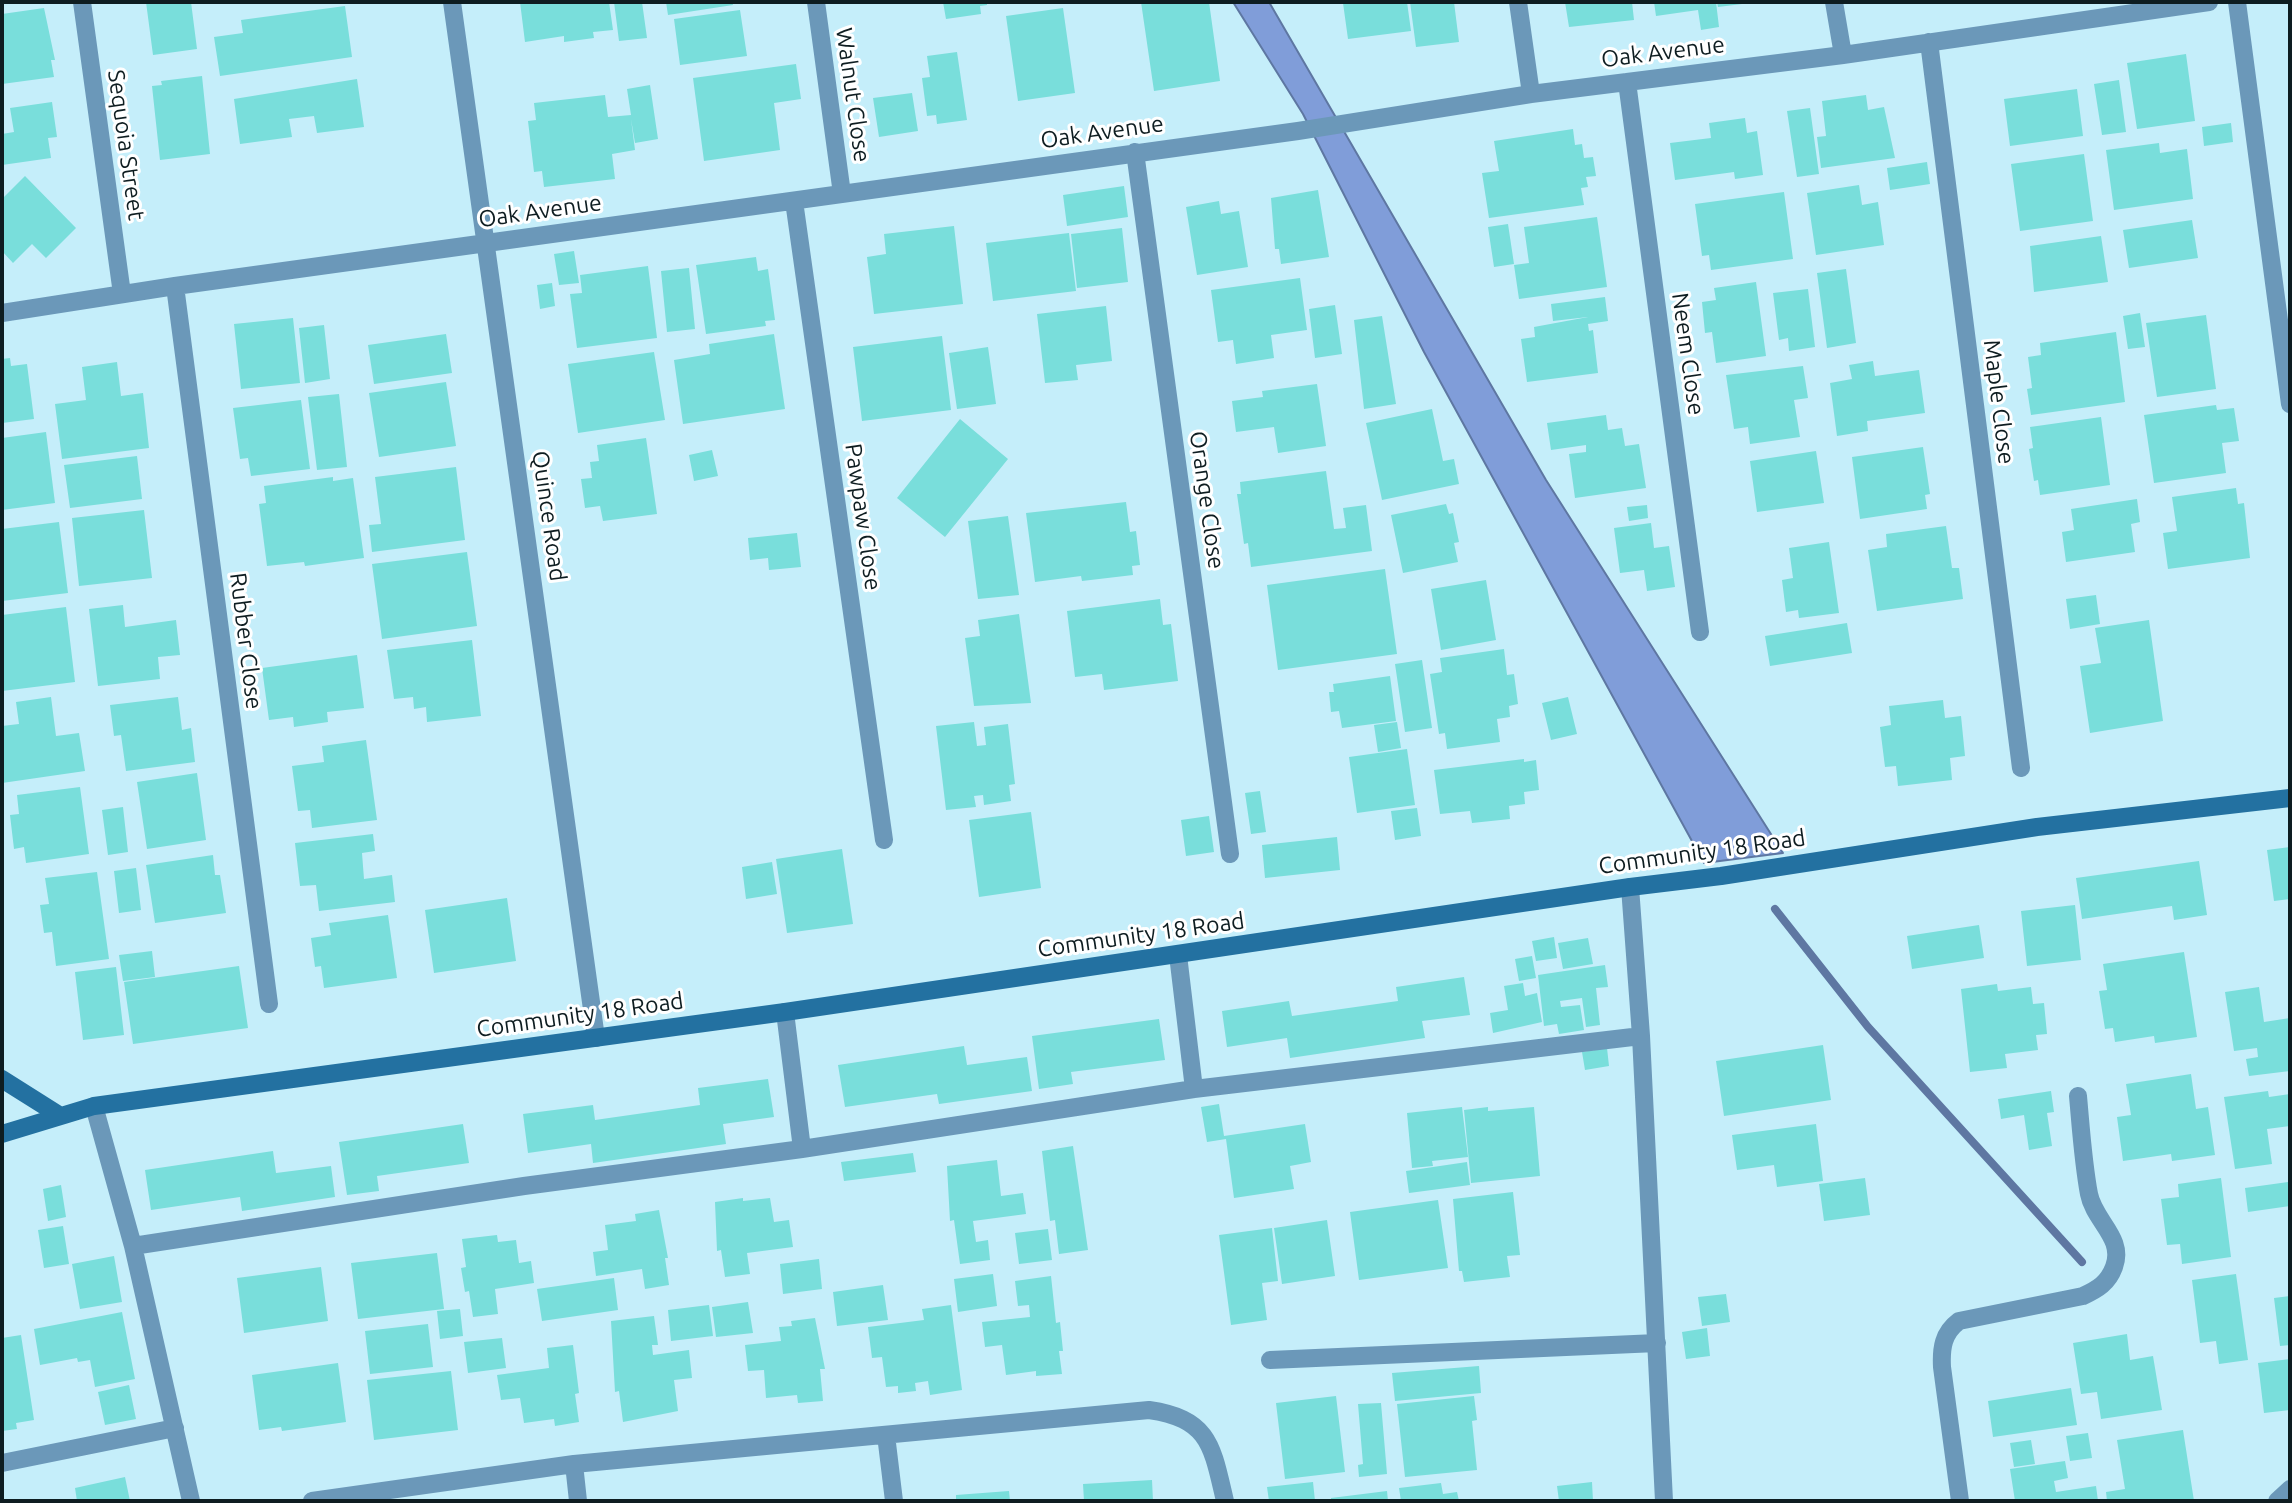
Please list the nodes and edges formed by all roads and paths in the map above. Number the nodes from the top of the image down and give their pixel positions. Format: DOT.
graph roads {
  1 [pos="82,2"];
  2 [pos="452,2"];
  3 [pos="817,2"];
  4 [pos="1518,2"];
  5 [pos="1834,2"];
  6 [pos="2208,2"];
  7 [pos="2237,2"];
  8 [pos="1929,42"];
  9 [pos="1843,55"];
  10 [pos="1627,82"];
  11 [pos="1531,94"];
  12 [pos="1135,152"];
  13 [pos="842,194"];
  14 [pos="794,201"];
  15 [pos="486,243"];
  16 [pos="175,286"];
  17 [pos="122,294"];
  18 [pos="2,313"];
  19 [pos="2290,404"];
  20 [pos="1700,632"];
  21 [pos="2021,768"];
  22 [pos="2290,799"];
  23 [pos="884,840"];
  24 [pos="1230,855"];
  25 [pos="1630,887"];
  26 [pos="1178,955"];
  27 [pos="269,1004"];
  28 [pos="785,1013"];
  29 [pos="1641,1036"];
  30 [pos="596,1038"];
  31 [pos="2,1079"];
  32 [pos="1194,1089"];
  33 [pos="2078,1096"];
  34 [pos="94,1106"];
  35 [pos="59,1115"];
  36 [pos="2,1134"];
  37 [pos="802,1150"];
  38 [pos="133,1246"];
  39 [pos="1657,1343"];
  40 [pos="1269,1360"];
  41 [pos="175,1427"];
  42 [pos="886,1435"];
  43 [pos="2,1463"];
  44 [pos="574,1464"];
  45 [pos="2290,1489"];
  46 [pos="191,1501"];
  47 [pos="312,1501"];
  48 [pos="578,1501"];
  49 [pos="894,1501"];
  50 [pos="1225,1501"];
  51 [pos="1664,1501"];
  52 [pos="1960,1501"];
  53 [pos="2277,1501"];
  1 -- 17 [label="street, Sequoia Street"];
  2 -- 15 [label="street, Quince Road"];
  3 -- 13 [label="street, Walnut Close"];
  4 -- 11 [label="street"];
  5 -- 9 [label="street"];
  6 -- 8 [label="street, Oak Avenue"];
  7 -- 19 [label="street"];
  8 -- 9 [label="street, Oak Avenue"];
  8 -- 21 [label="street, Maple Close"];
  9 -- 10 [label="street, Oak Avenue"];
  10 -- 11 [label="street, Oak Avenue"];
  10 -- 20 [label="street, Neem Close"];
  11 -- 12 [label="street, Oak Avenue"];
  12 -- 13 [label="street, Oak Avenue"];
  12 -- 24 [label="street, Orange Close"];
  13 -- 14 [label="street, Oak Avenue"];
  14 -- 15 [label="street, Oak Avenue"];
  14 -- 23 [label="street, Pawpaw Close"];
  15 -- 16 [label="street, Oak Avenue"];
  15 -- 30 [label="street, Quince Road"];
  16 -- 17 [label="street, Oak Avenue"];
  16 -- 27 [label="street, Rubber Close"];
  17 -- 18 [label="street, Oak Avenue"];
  22 -- 25 [label="main road, Community 18 Road"];
  25 -- 26 [label="main road, Community 18 Road"];
  25 -- 29 [label="street"];
  26 -- 28 [label="main road, Community 18 Road"];
  26 -- 32 [label="street"];
  28 -- 30 [label="main road, Community 18 Road"];
  28 -- 37 [label="street"];
  29 -- 32 [label="street"];
  29 -- 39 [label="street"];
  30 -- 34 [label="main road, Community 18 Road"];
  31 -- 35 [label="main road"];
  32 -- 37 [label="street"];
  33 -- 52 [label="street"];
  34 -- 35 [label="main road, Community 18 Road"];
  34 -- 38 [label="street"];
  35 -- 36 [label="main road, Community 18 Road"];
  37 -- 38 [label="street"];
  38 -- 41 [label="street"];
  39 -- 40 [label="street"];
  39 -- 51 [label="street"];
  41 -- 43 [label="street"];
  41 -- 46 [label="street"];
  42 -- 44 [label="street"];
  42 -- 49 [label="street"];
  42 -- 50 [label="street"];
  44 -- 47 [label="street"];
  44 -- 48 [label="street"];
  45 -- 53 [label="street"];
}
